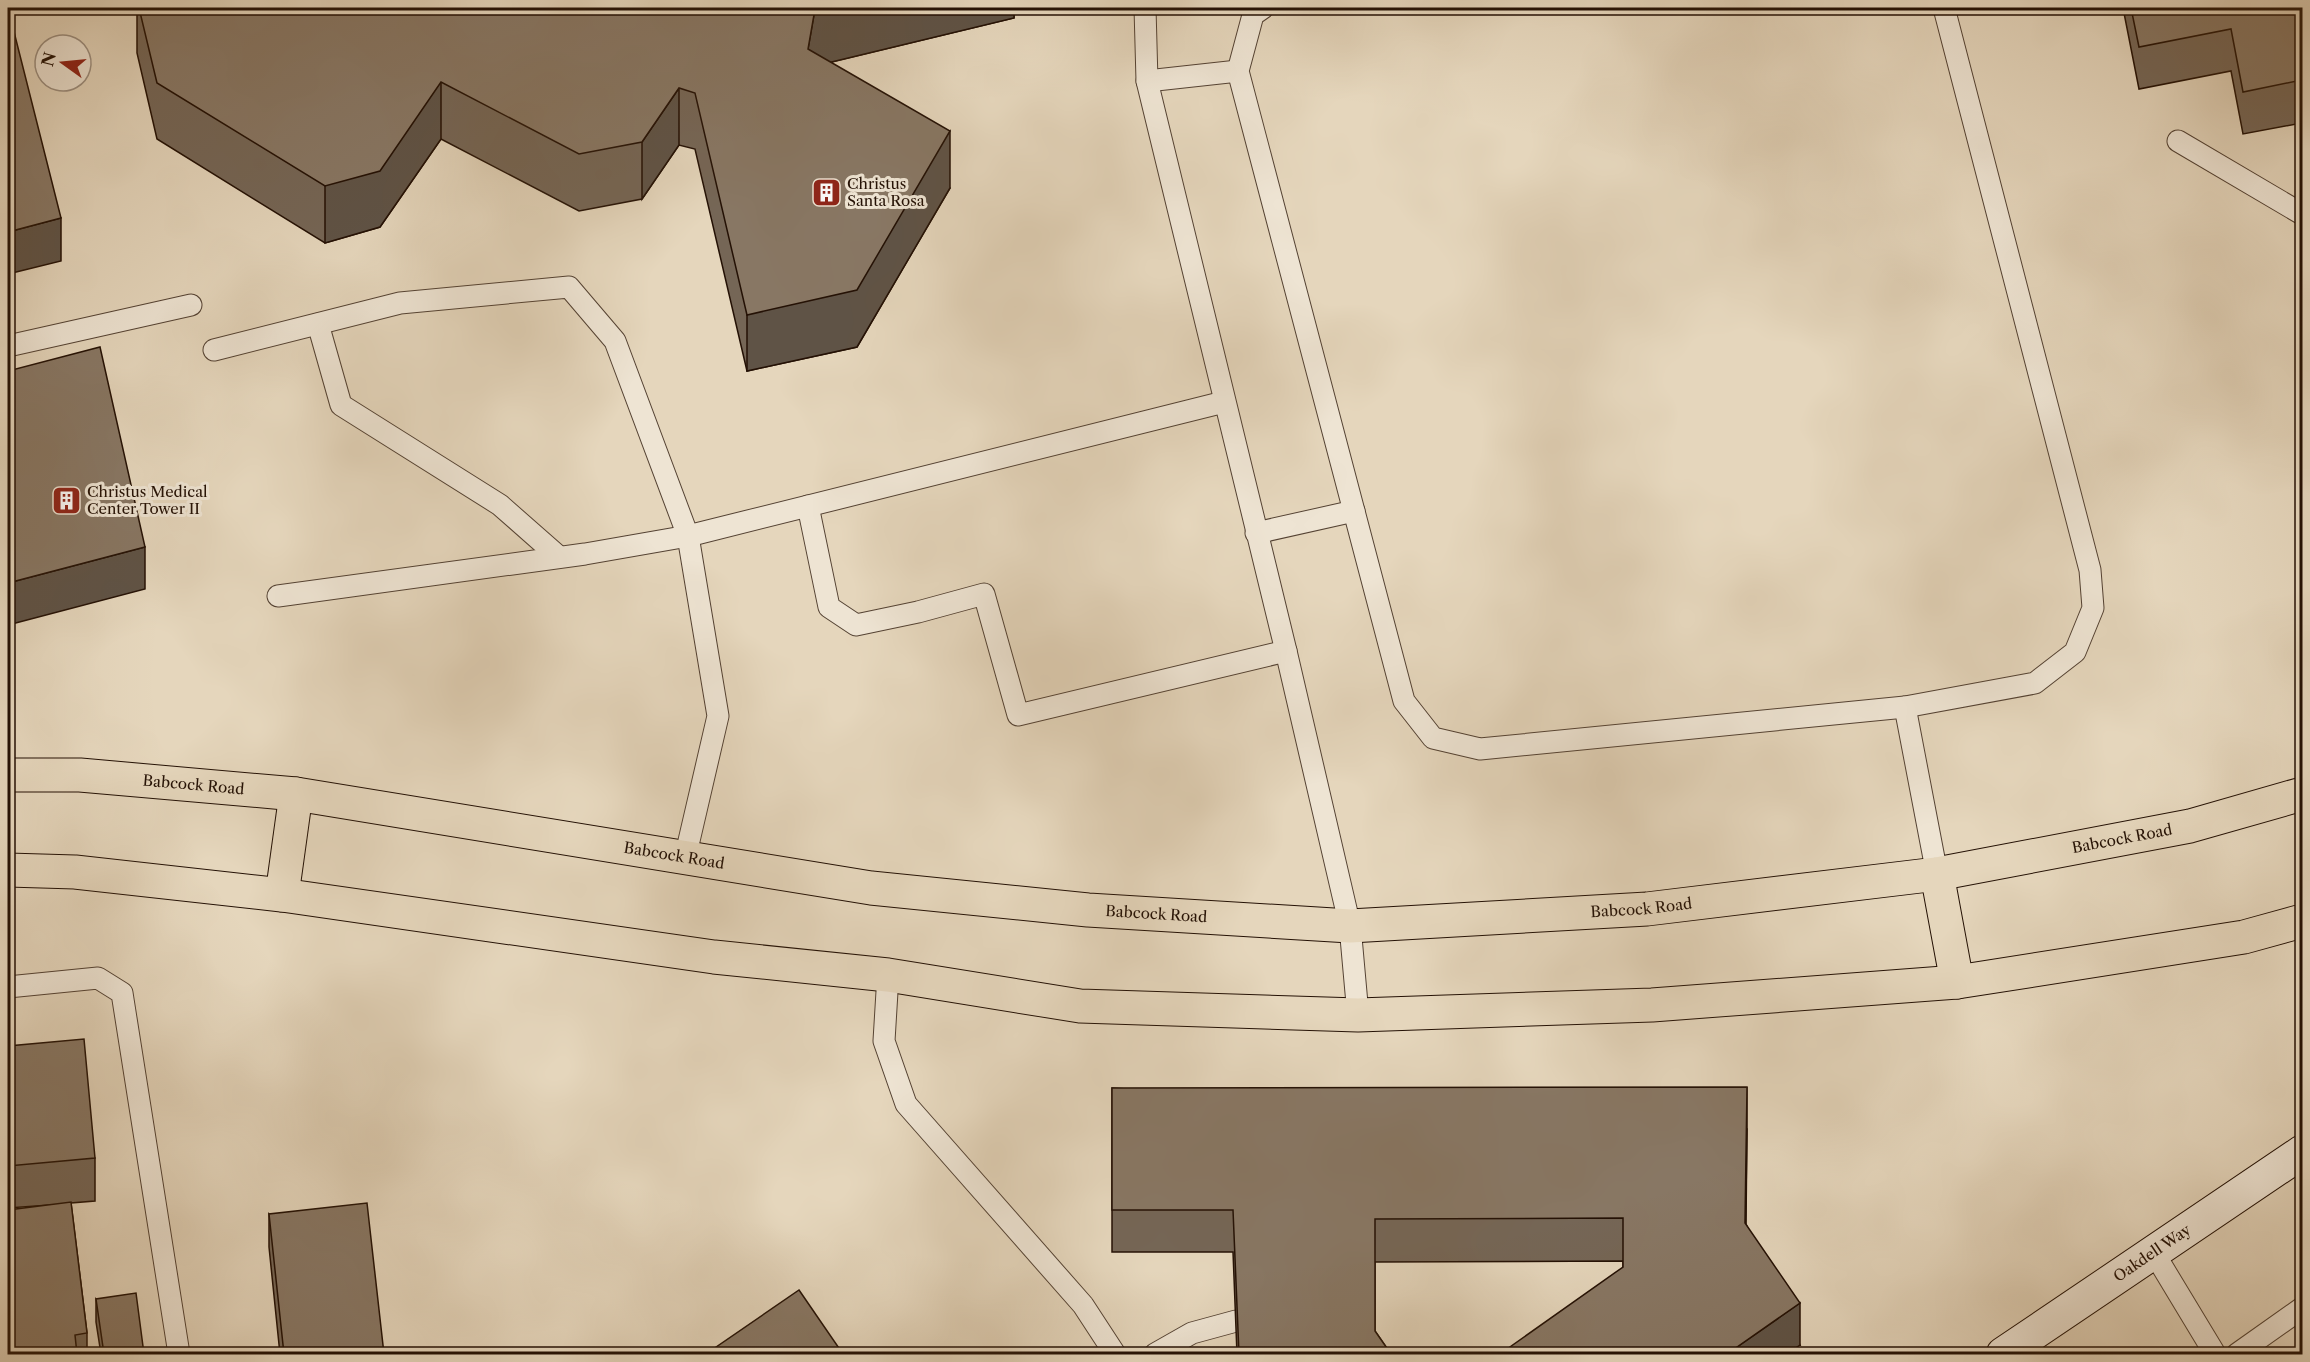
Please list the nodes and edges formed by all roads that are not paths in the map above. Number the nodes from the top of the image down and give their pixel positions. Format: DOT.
graph roads {
  1 [pos="1145,8"];
  2 [pos="1263,8"];
  3 [pos="1944,8"];
  4 [pos="1238,71"];
  5 [pos="1147,81"];
  6 [pos="2178,141"];
  7 [pos="2302,214"];
  8 [pos="191,305"];
  9 [pos="318,324"];
  10 [pos="8,346"];
  11 [pos="214,350"];
  12 [pos="1224,402"];
  13 [pos="808,506"];
  14 [pos="1354,511"];
  15 [pos="1256,533"];
  16 [pos="688,536"];
  17 [pos="559,557"];
  18 [pos="278,596"];
  19 [pos="1286,651"];
  20 [pos="1905,707"];
  21 [pos="8,775"];
  22 [pos="296,794"];
  23 [pos="2302,794"];
  24 [pos="685,858"];
  25 [pos="8,870"];
  26 [pos="1937,874"];
  27 [pos="282,895"];
  28 [pos="2302,921"];
  29 [pos="1350,926"];
  30 [pos="888,975"];
  31 [pos="1957,982"];
  32 [pos="8,987"];
  33 [pos="1358,1015"];
  34 [pos="2302,1152"];
  35 [pos="2154,1253"];
  36 [pos="2302,1308"];
  37 [pos="1236,1322"];
  38 [pos="179,1354"];
  39 [pos="1115,1354"];
  40 [pos="1155,1354"];
  41 [pos="2003,1354"];
  42 [pos="2215,1354"];
  43 [pos="2237,1354"];
  1 -- 5 [label="lane"];
  2 -- 4 [label="lane"];
  3 -- 20 [label="lane"];
  4 -- 5 [label="lane"];
  4 -- 14 [label="lane"];
  5 -- 12 [label="lane"];
  6 -- 7 [label="lane"];
  8 -- 10 [label="lane"];
  9 -- 11 [label="lane"];
  9 -- 16 [label="lane"];
  9 -- 17 [label="lane"];
  12 -- 13 [label="lane"];
  12 -- 15 [label="lane"];
  13 -- 16 [label="lane"];
  13 -- 19 [label="lane"];
  14 -- 15 [label="lane"];
  14 -- 20 [label="lane"];
  15 -- 19 [label="lane"];
  16 -- 17 [label="lane"];
  16 -- 24 [label="lane"];
  17 -- 18 [label="lane"];
  19 -- 29 [label="lane"];
  20 -- 26 [label="lane"];
  21 -- 22 [label="main road, Babcock Road"];
  22 -- 24 [label="main road, Babcock Road"];
  22 -- 27 [label="main road"];
  23 -- 26 [label="main road, Babcock Road"];
  24 -- 29 [label="main road, Babcock Road"];
  25 -- 27 [label="main road"];
  26 -- 29 [label="main road, Babcock Road"];
  26 -- 31 [label="main road"];
  27 -- 30 [label="main road"];
  28 -- 31 [label="main road"];
  29 -- 33 [label="lane"];
  30 -- 33 [label="main road"];
  30 -- 39 [label="lane"];
  31 -- 33 [label="main road"];
  32 -- 38 [label="lane"];
  34 -- 35 [label="street, Oakdell Way"];
  35 -- 41 [label="street, Oakdell Way"];
  35 -- 42 [label="lane"];
  36 -- 43 [label="lane"];
  37 -- 40 [label="lane"];
}
